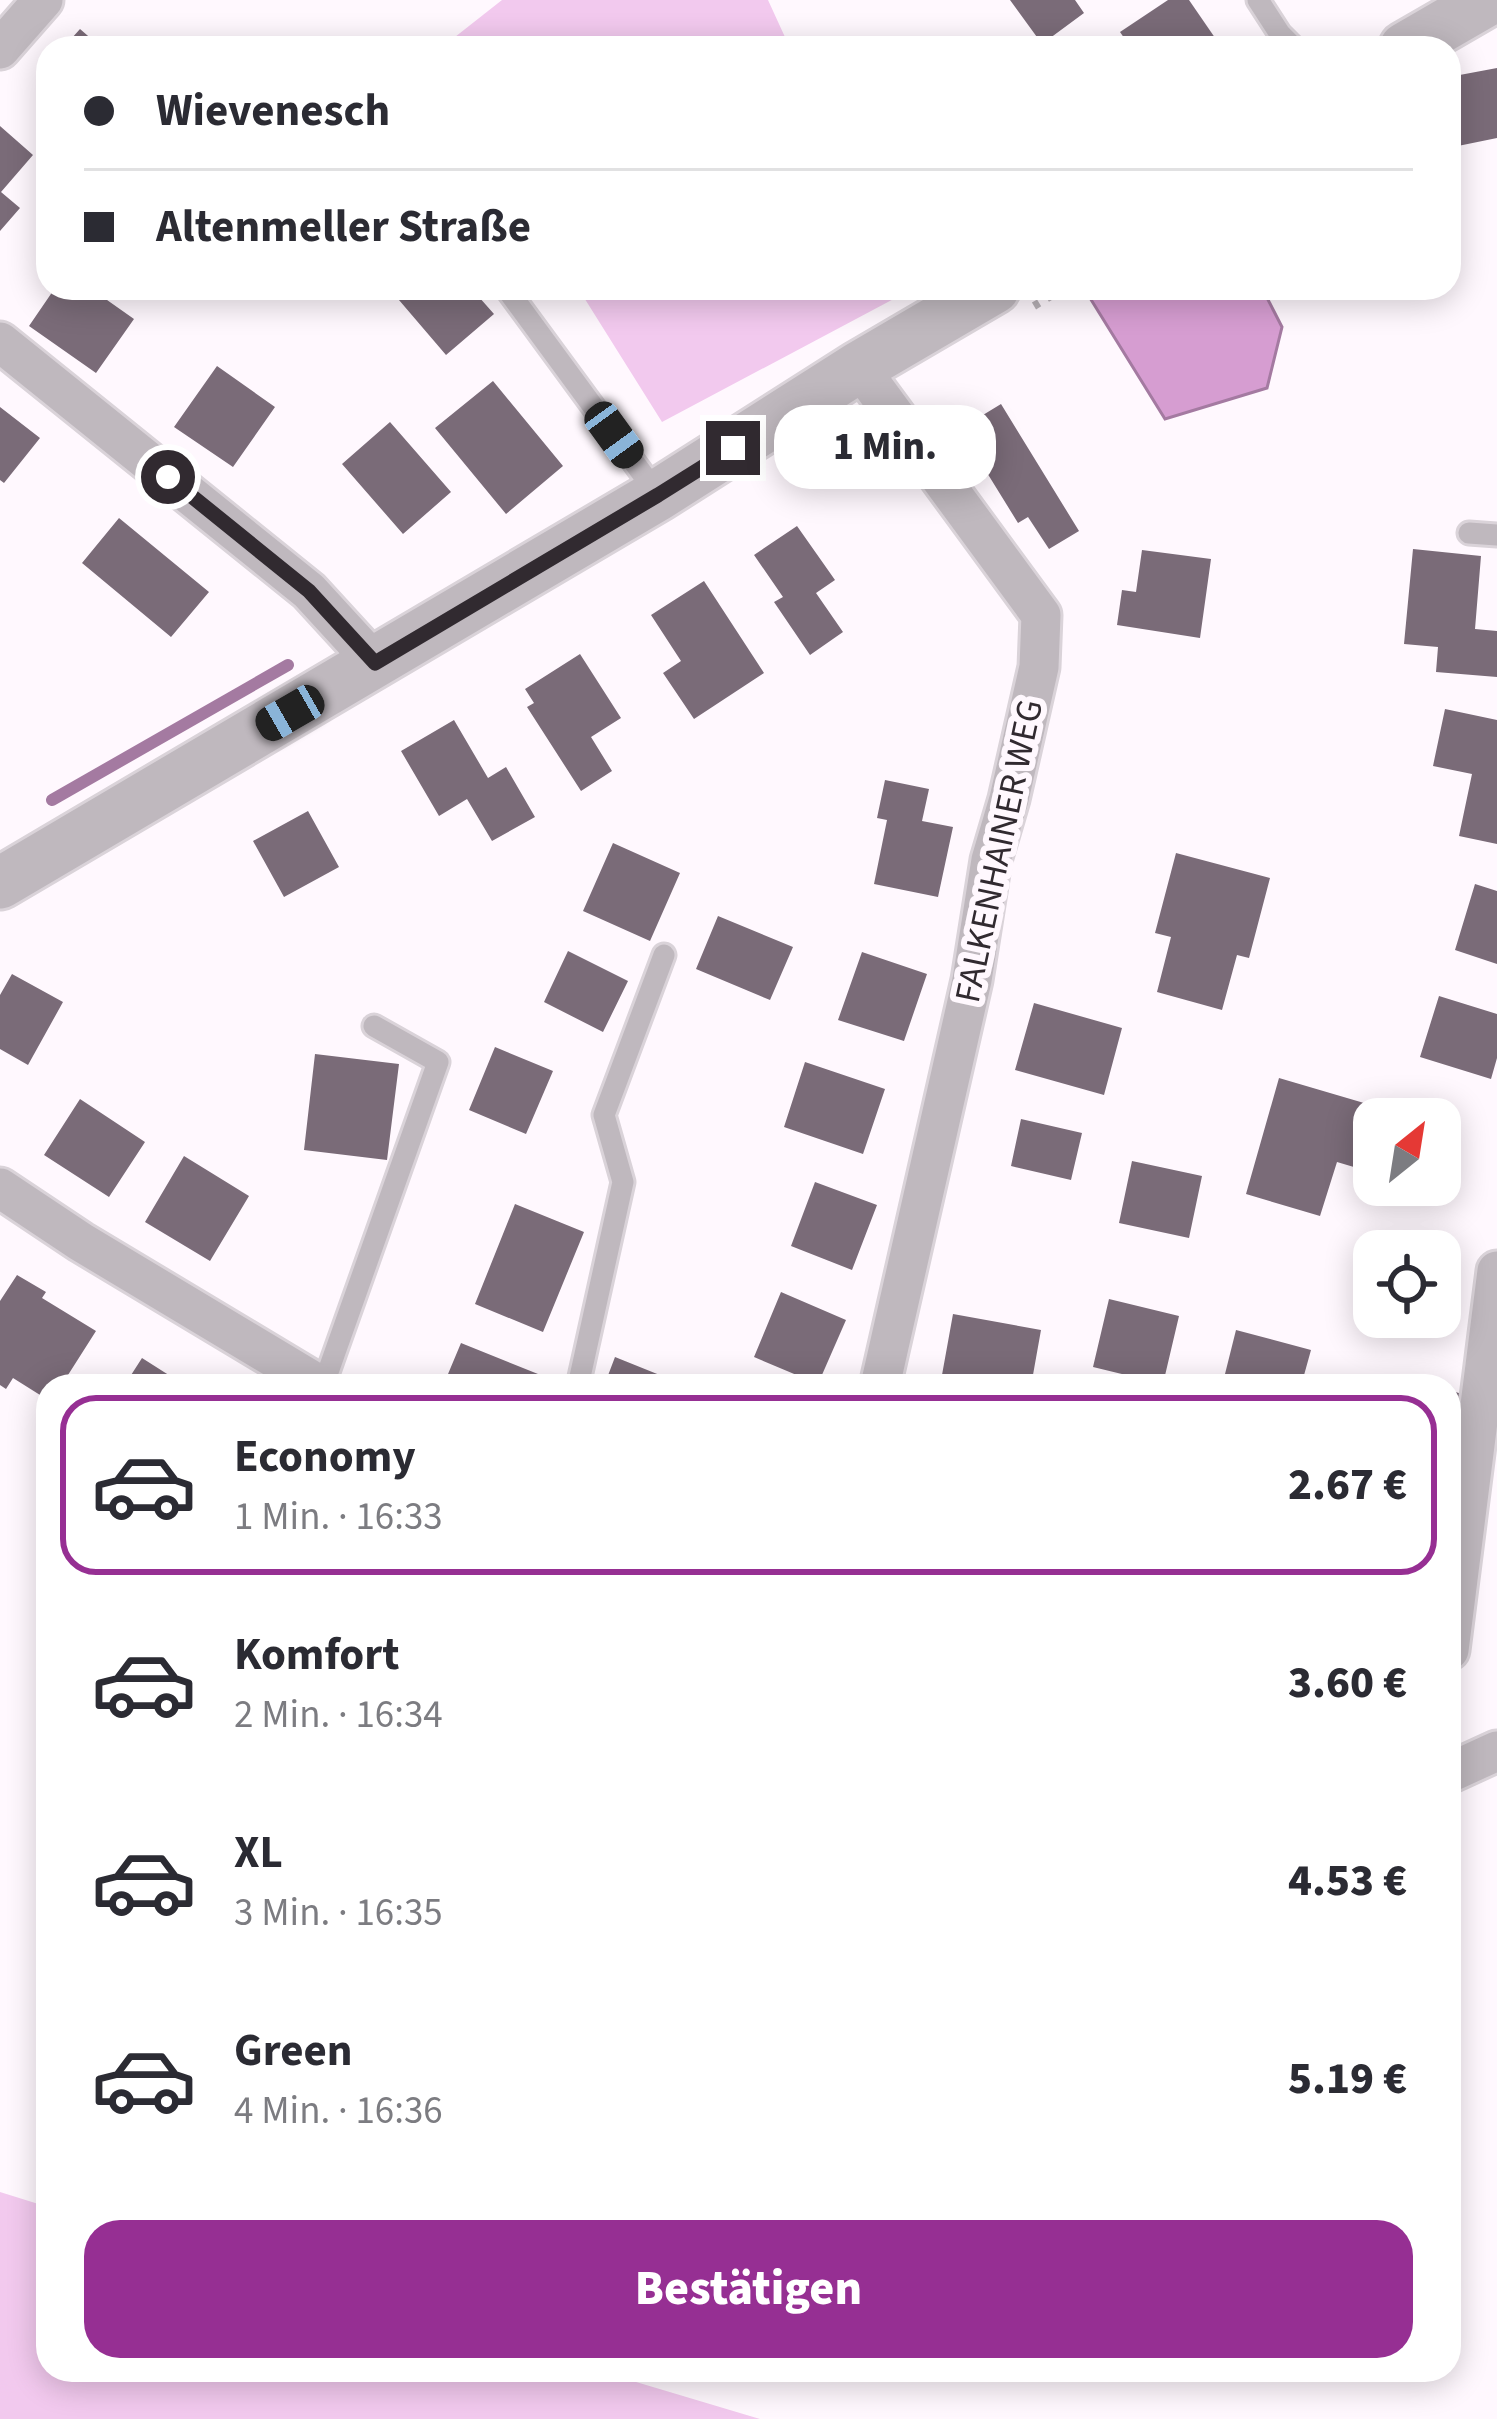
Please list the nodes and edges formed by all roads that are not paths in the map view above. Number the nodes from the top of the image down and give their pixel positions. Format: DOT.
graph roads {
  1 [pos="43,0"];
  2 [pos="1258,0"];
  3 [pos="1488,0"];
  4 [pos="1282,36"];
  5 [pos="1426,36"];
  6 [pos="0,50"];
  7 [pos="515,300"];
  8 [pos="974,300"];
  9 [pos="0,342"];
  10 [pos="859,368"];
  11 [pos="658,495"];
  12 [pos="1469,533"];
  13 [pos="1497,535"];
  14 [pos="375,663"];
  15 [pos="0,883"];
  16 [pos="664,956"];
  17 [pos="374,1026"];
  18 [pos="0,1189"];
  19 [pos="1497,1271"];
  20 [pos="302,1374"];
  21 [pos="326,1374"];
  22 [pos="581,1374"];
  23 [pos="883,1374"];
  24 [pos="1461,1555"];
  1 -- 6 [label="street"];
  2 -- 4 [label="lane"];
  3 -- 5 [label="street"];
  7 -- 11 [label="lane"];
  8 -- 10 [label="street"];
  9 -- 14 [label="street"];
  10 -- 11 [label="street"];
  10 -- 23 [label="street, FALKENHAINER WEG"];
  11 -- 14 [label="street"];
  12 -- 13 [label="lane"];
  14 -- 15 [label="street"];
  16 -- 22 [label="lane"];
  17 -- 21 [label="lane"];
  18 -- 20 [label="street"];
  19 -- 24 [label="street"];
}
